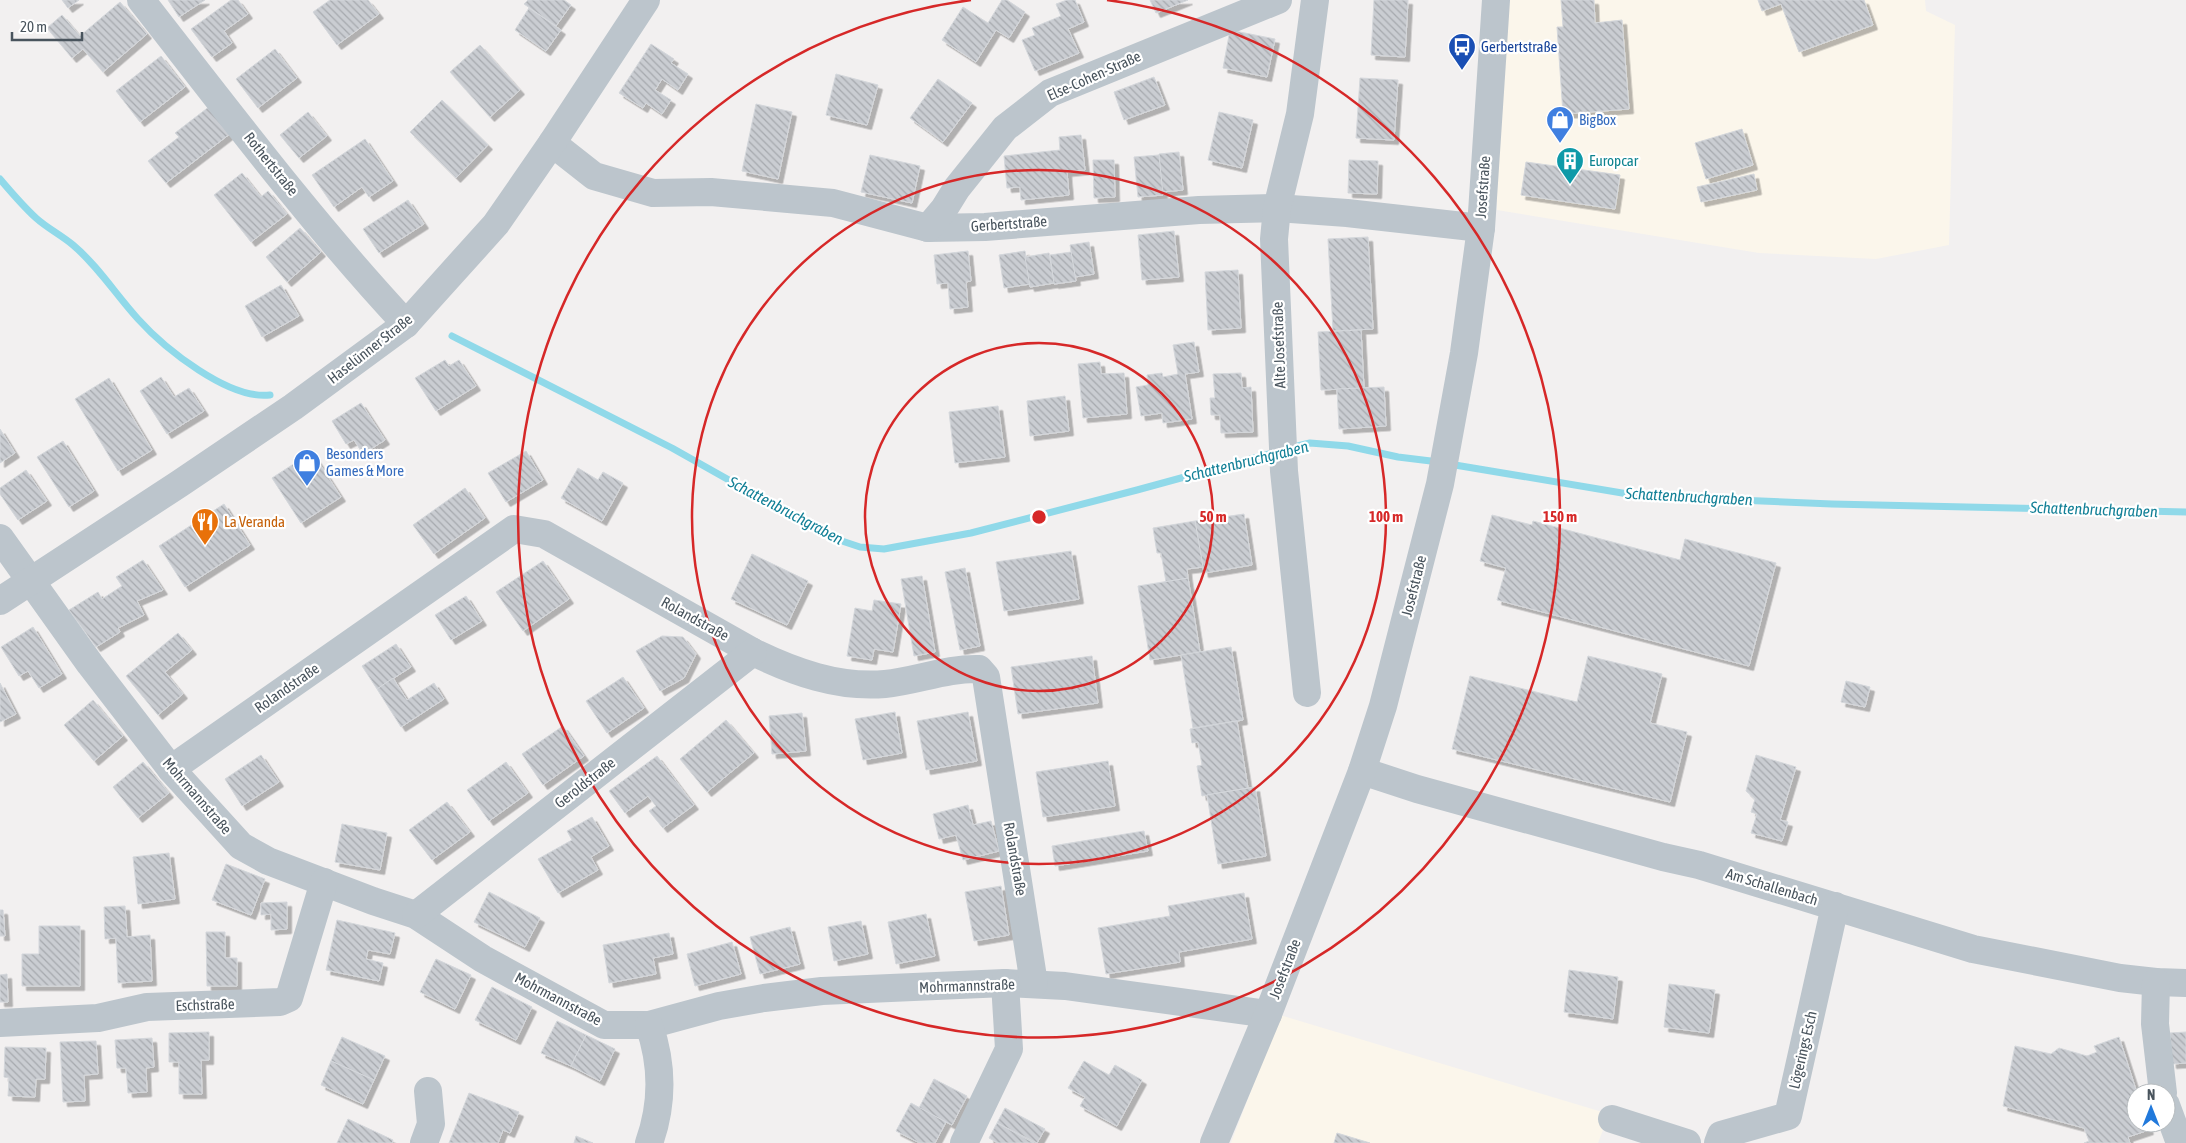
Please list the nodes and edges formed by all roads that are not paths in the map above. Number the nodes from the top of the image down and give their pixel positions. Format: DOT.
graph roads {
  1 [pos="141,0"];
  2 [pos="646,0"];
  3 [pos="1278,0"];
  4 [pos="1315,0"];
  5 [pos="1496,0"];
  6 [pos="552,143"];
  7 [pos="1277,208"];
  8 [pos="928,228"];
  9 [pos="1481,228"];
  10 [pos="406,324"];
  11 [pos="0,538"];
  12 [pos="30,581"];
  13 [pos="0,601"];
  14 [pos="753,652"];
  15 [pos="1308,693"];
  16 [pos="171,769"];
  17 [pos="1362,771"];
  18 [pos="324,882"];
  19 [pos="1835,906"];
  20 [pos="416,915"];
  21 [pos="2156,982"];
  22 [pos="1006,983"];
  23 [pos="2186,983"];
  24 [pos="1034,984"];
  25 [pos="1268,1014"];
  26 [pos="0,1023"];
  27 [pos="649,1026"];
  28 [pos="2162,1083"];
  29 [pos="428,1091"];
  30 [pos="1612,1119"];
  31 [pos="424,1143"];
  32 [pos="649,1143"];
  33 [pos="964,1143"];
  34 [pos="1214,1143"];
  35 [pos="1687,1143"];
  36 [pos="1718,1143"];
  1 -- 10 [label="street, Rothertstraße"];
  2 -- 6 [label="street, Haselünner Straße"];
  3 -- 8 [label="street, Else-Cohen-Straße"];
  4 -- 7 [label="street, Alte Josefstraße"];
  5 -- 9 [label="street, Josefstraße"];
  6 -- 8 [label="street, Gerbertstraße"];
  6 -- 10 [label="street, Haselünner Straße"];
  7 -- 8 [label="street, Gerbertstraße"];
  7 -- 9 [label="street, Gerbertstraße"];
  7 -- 15 [label="street, Alte Josefstraße"];
  9 -- 17 [label="street, Josefstraße"];
  10 -- 12 [label="street, Haselünner Straße"];
  11 -- 12 [label="street, Mohrmannstraße"];
  12 -- 13 [label="street, Haselünner Straße"];
  12 -- 16 [label="street, Mohrmannstraße"];
  14 -- 16 [label="street, Rolandstraße"];
  14 -- 20 [label="street, Geroldstraße"];
  14 -- 24 [label="street, Rolandstraße"];
  16 -- 18 [label="street, Mohrmannstraße"];
  17 -- 19 [label="street, Am Schallenbach"];
  17 -- 25 [label="street, Josefstraße"];
  18 -- 20 [label="street, Mohrmannstraße"];
  18 -- 26 [label="street, Eschstraße"];
  19 -- 21 [label="street, Am Schallenbach"];
  19 -- 36 [label="street, Lögerings Esch"];
  20 -- 27 [label="street, Mohrmannstraße"];
  21 -- 23 [label="street, Am Schallenbach"];
  21 -- 28 [label="street"];
  22 -- 24 [label="street, Mohrmannstraße"];
  22 -- 27 [label="street, Mohrmannstraße"];
  22 -- 33 [label="street"];
  24 -- 25 [label="street, Mohrmannstraße"];
  25 -- 34 [label="street, Josefstraße"];
  27 -- 32 [label="street"];
  29 -- 31 [label="street"];
  30 -- 35 [label="street"];
}
